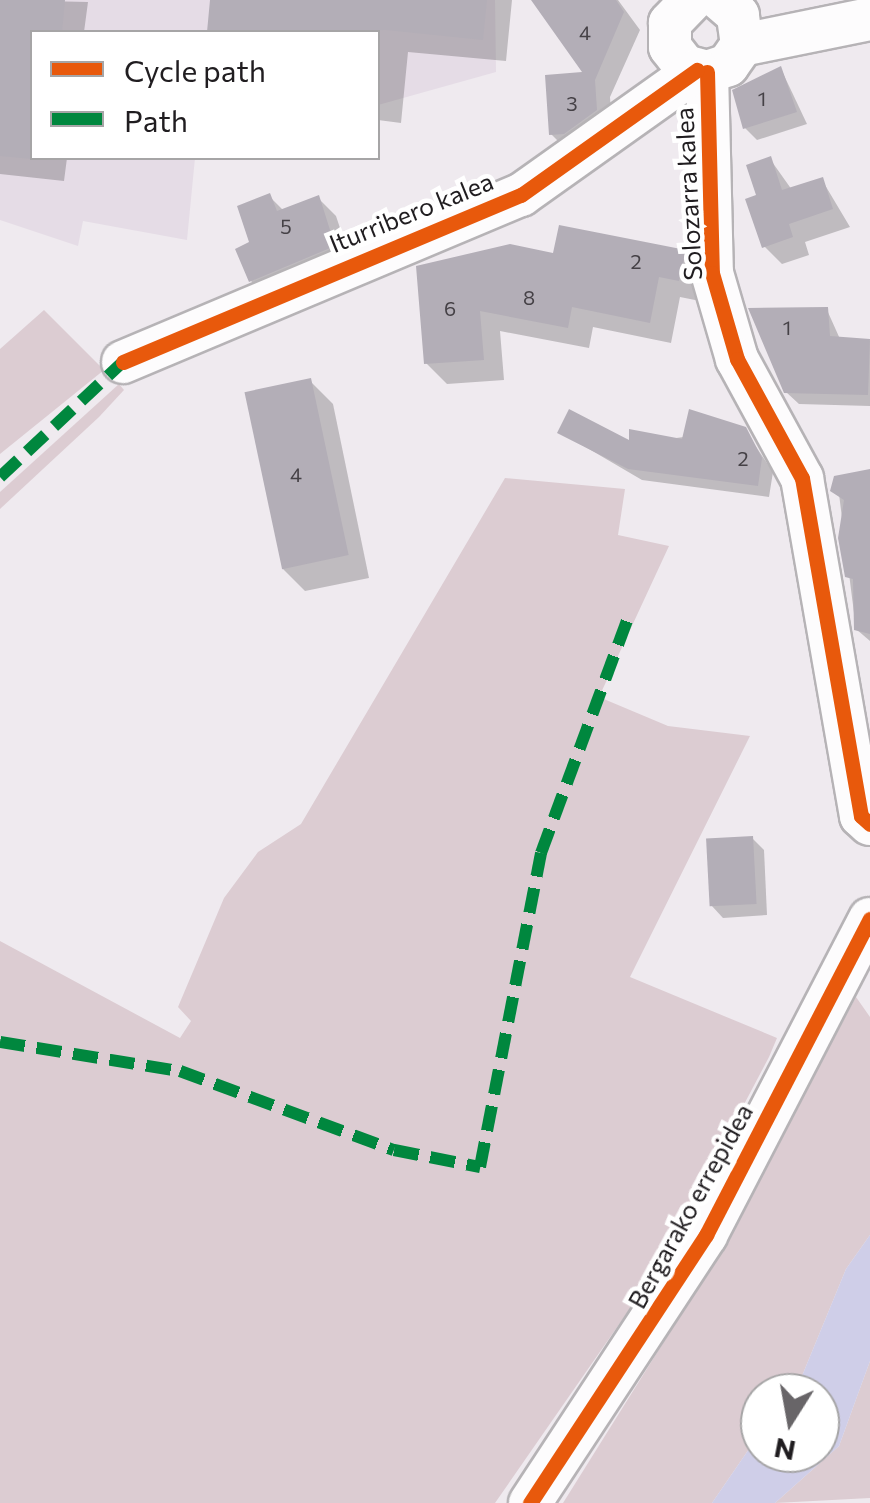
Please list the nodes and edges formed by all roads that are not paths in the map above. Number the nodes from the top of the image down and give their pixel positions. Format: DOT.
graph roads {
  1 [pos="672,6"];
  2 [pos="739,15"];
  3 [pos="870,19"];
  4 [pos="702,71"];
  5 [pos="124,362"];
  6 [pos="870,824"];
  7 [pos="870,919"];
  8 [pos="530,1503"];
  1 -- 4 [label="street"];
  2 -- 3 [label="street"];
  2 -- 4 [label="street, Iturribero kalea"];
  4 -- 5 [label="street, Iturribero kalea"];
  4 -- 6 [label="street, Solozarra kalea"];
  7 -- 8 [label="street, Bergarako errepidea"];
}
